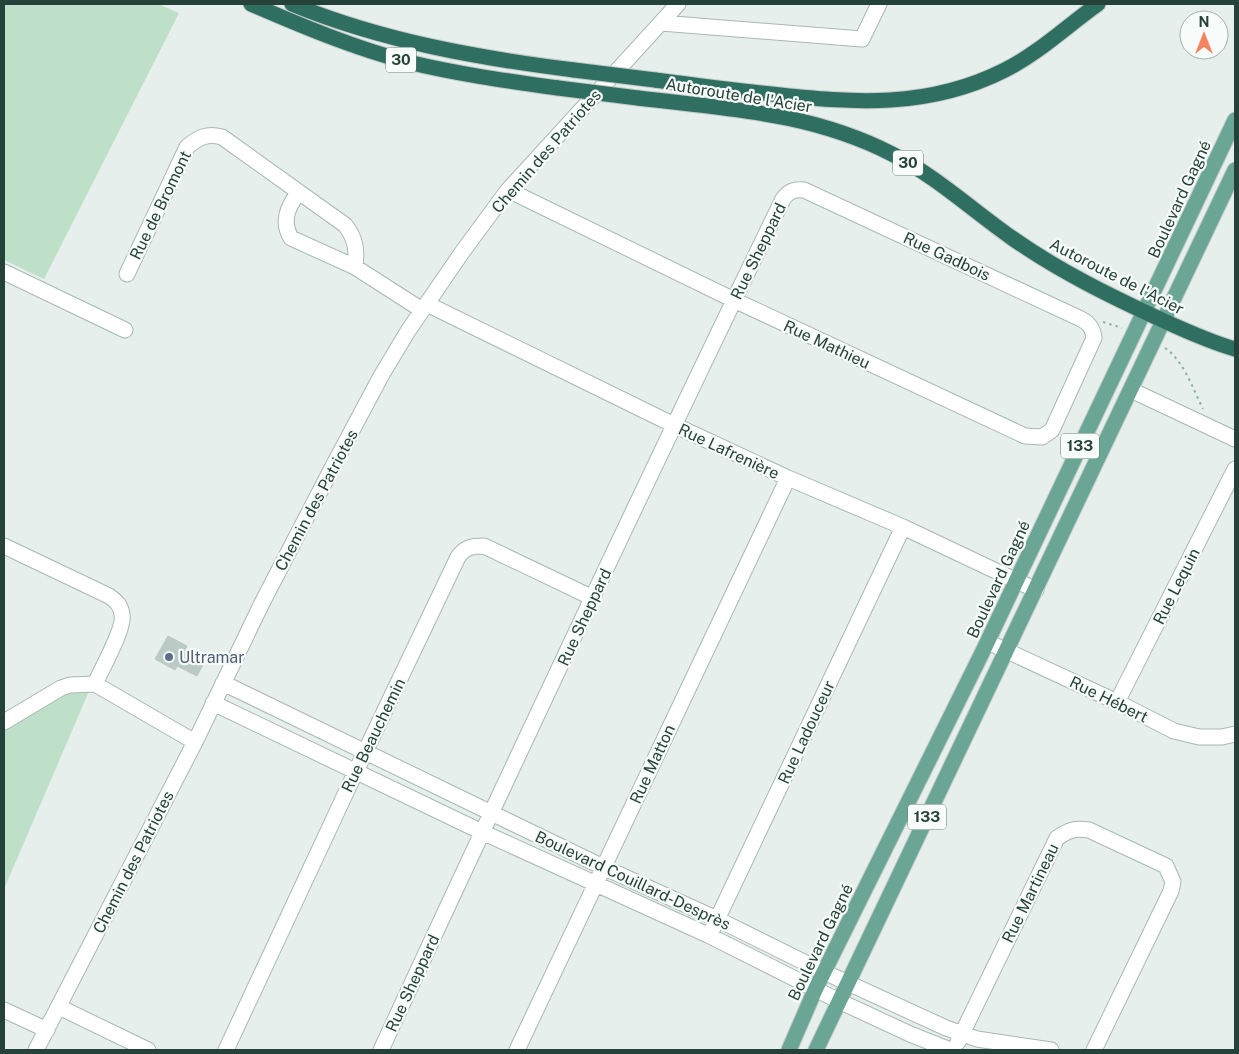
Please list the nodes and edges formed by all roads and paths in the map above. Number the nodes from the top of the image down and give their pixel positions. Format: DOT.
graph roads {
  1 [pos="251,4"];
  2 [pos="292,4"];
  3 [pos="678,4"];
  4 [pos="879,4"];
  5 [pos="1098,4"];
  6 [pos="661,23"];
  7 [pos="1235,120"];
  8 [pos="1235,170"];
  9 [pos="795,189"];
  10 [pos="508,190"];
  11 [pos="298,193"];
  12 [pos="355,267"];
  13 [pos="4,272"];
  14 [pos="127,274"];
  15 [pos="734,300"];
  16 [pos="424,307"];
  17 [pos="1144,312"];
  18 [pos="1163,320"];
  19 [pos="1094,326"];
  20 [pos="1121,327"];
  21 [pos="125,330"];
  22 [pos="1167,348"];
  23 [pos="1235,349"];
  24 [pos="1131,390"];
  25 [pos="1206,414"];
  26 [pos="674,425"];
  27 [pos="1235,439"];
  28 [pos="1235,469"];
  29 [pos="788,478"];
  30 [pos="903,527"];
  31 [pos="4,546"];
  32 [pos="1017,581"];
  33 [pos="1036,590"];
  34 [pos="593,598"];
  35 [pos="988,642"];
  36 [pos="1007,651"];
  37 [pos="223,682"];
  38 [pos="95,684"];
  39 [pos="1117,702"];
  40 [pos="213,703"];
  41 [pos="4,722"];
  42 [pos="1235,734"];
  43 [pos="195,742"];
  44 [pos="365,752"];
  45 [pos="356,771"];
  46 [pos="492,812"];
  47 [pos="482,832"];
  48 [pos="603,867"];
  49 [pos="595,884"];
  50 [pos="717,919"];
  51 [pos="710,936"];
  52 [pos="824,972"];
  53 [pos="848,983"];
  54 [pos="815,990"];
  55 [pos="839,1001"];
  56 [pos="59,1007"];
  57 [pos="4,1010"];
  58 [pos="47,1030"];
  59 [pos="962,1034"];
  60 [pos="36,1050"];
  61 [pos="148,1050"];
  62 [pos="226,1050"];
  63 [pos="381,1050"];
  64 [pos="517,1050"];
  65 [pos="789,1050"];
  66 [pos="816,1050"];
  67 [pos="950,1050"];
  68 [pos="954,1050"];
  69 [pos="1051,1050"];
  70 [pos="1094,1050"];
  1 -- 17 [label="highway, Autoroute de l'Acier / 30, bridge"];
  2 -- 5 [label="highway, Autoroute de l'Acier / 30, bridge"];
  3 -- 6 [label="street, Chemin des Patriotes"];
  4 -- 6 [label="street"];
  6 -- 10 [label="street, Chemin des Patriotes"];
  7 -- 17 [label="main road, Boulevard Gagné / 133"];
  8 -- 18 [label="main road, 133"];
  9 -- 15 [label="street, Rue Sheppard"];
  9 -- 19 [label="street, Rue Gadbois"];
  10 -- 15 [label="street, Rue Mathieu"];
  10 -- 16 [label="street, Chemin des Patriotes"];
  11 -- 12 [label="street, Rue de Bromont"];
  11 -- 12 [label="street"];
  11 -- 14 [label="street, Rue de Bromont"];
  12 -- 16 [label="street"];
  13 -- 21 [label="street"];
  15 -- 19 [label="street, Rue Mathieu"];
  15 -- 26 [label="street, Rue Sheppard"];
  16 -- 26 [label="street, Rue Lafrenière"];
  16 -- 37 [label="street, Chemin des Patriotes"];
  17 -- 18 [label="highway, Autoroute de l'Acier / 30"];
  17 -- 32 [label="main road, Boulevard Gagné / 133"];
  18 -- 23 [label="highway, Autoroute de l'Acier / 30"];
  18 -- 24 [label="main road, 133"];
  19 -- 20 [label="path"];
  22 -- 25 [label="path"];
  24 -- 27 [label="street"];
  24 -- 33 [label="main road, 133"];
  26 -- 29 [label="street, Rue Lafrenière"];
  26 -- 34 [label="street, Rue Sheppard"];
  28 -- 39 [label="street, Rue Lequin"];
  29 -- 30 [label="street, Rue Lafrenière"];
  29 -- 48 [label="street, Rue Matton"];
  30 -- 32 [label="street, Rue Lafrenière"];
  30 -- 50 [label="street, Rue Ladouceur"];
  31 -- 38 [label="street"];
  32 -- 33 [label="street, Rue Lafrenière"];
  32 -- 35 [label="main road, Boulevard Gagné / 133"];
  33 -- 36 [label="main road, 133"];
  34 -- 44 [label="street, Rue Beauchemin"];
  34 -- 46 [label="street, Rue Sheppard"];
  35 -- 36 [label="street, Rue Hébert"];
  35 -- 52 [label="main road, Boulevard Gagné / 133"];
  36 -- 39 [label="street, Rue Hébert"];
  36 -- 53 [label="main road, 133"];
  37 -- 40 [label="street, Chemin des Patriotes"];
  37 -- 44 [label="street, Boulevard Couillard-Desprès"];
  38 -- 41 [label="street"];
  38 -- 43 [label="street"];
  39 -- 42 [label="street, Rue Hébert"];
  40 -- 43 [label="street, Chemin des Patriotes"];
  40 -- 45 [label="street, Boulevard Couillard-Desprès"];
  43 -- 56 [label="street, Chemin des Patriotes"];
  44 -- 45 [label="street, Rue Beauchemin"];
  44 -- 46 [label="street, Boulevard Couillard-Desprès"];
  45 -- 47 [label="street, Boulevard Couillard-Desprès"];
  45 -- 62 [label="street, Rue Beauchemin"];
  46 -- 47 [label="street, Rue Sheppard"];
  46 -- 48 [label="street, Boulevard Couillard-Desprès"];
  47 -- 49 [label="street, Boulevard Couillard-Desprès"];
  47 -- 63 [label="street, Rue Sheppard"];
  48 -- 49 [label="street, Rue Matton"];
  48 -- 50 [label="street, Boulevard Couillard-Desprès"];
  49 -- 51 [label="street, Boulevard Couillard-Desprès"];
  49 -- 64 [label="street, Rue Matton"];
  50 -- 51 [label="street, Rue Ladouceur"];
  50 -- 52 [label="street, Boulevard Couillard-Desprès"];
  51 -- 54 [label="street, Boulevard Couillard-Desprès"];
  52 -- 53 [label="street, Boulevard Couillard-Desprès"];
  52 -- 54 [label="main road, Boulevard Gagné / 133"];
  53 -- 55 [label="main road, 133"];
  53 -- 59 [label="street, Boulevard Couillard-Desprès"];
  54 -- 55 [label="street, Boulevard Couillard-Desprès"];
  54 -- 65 [label="main road, Boulevard Gagné / 133"];
  55 -- 66 [label="main road, 133"];
  55 -- 67 [label="street, Boulevard Couillard-Desprès"];
  56 -- 58 [label="street, Chemin des Patriotes"];
  56 -- 61 [label="street"];
  57 -- 58 [label="street"];
  58 -- 60 [label="street, Chemin des Patriotes"];
  59 -- 68 [label="street, Rue Martineau"];
  59 -- 69 [label="street, Boulevard Couillard-Desprès"];
  59 -- 70 [label="street, Rue Martineau"];
}
